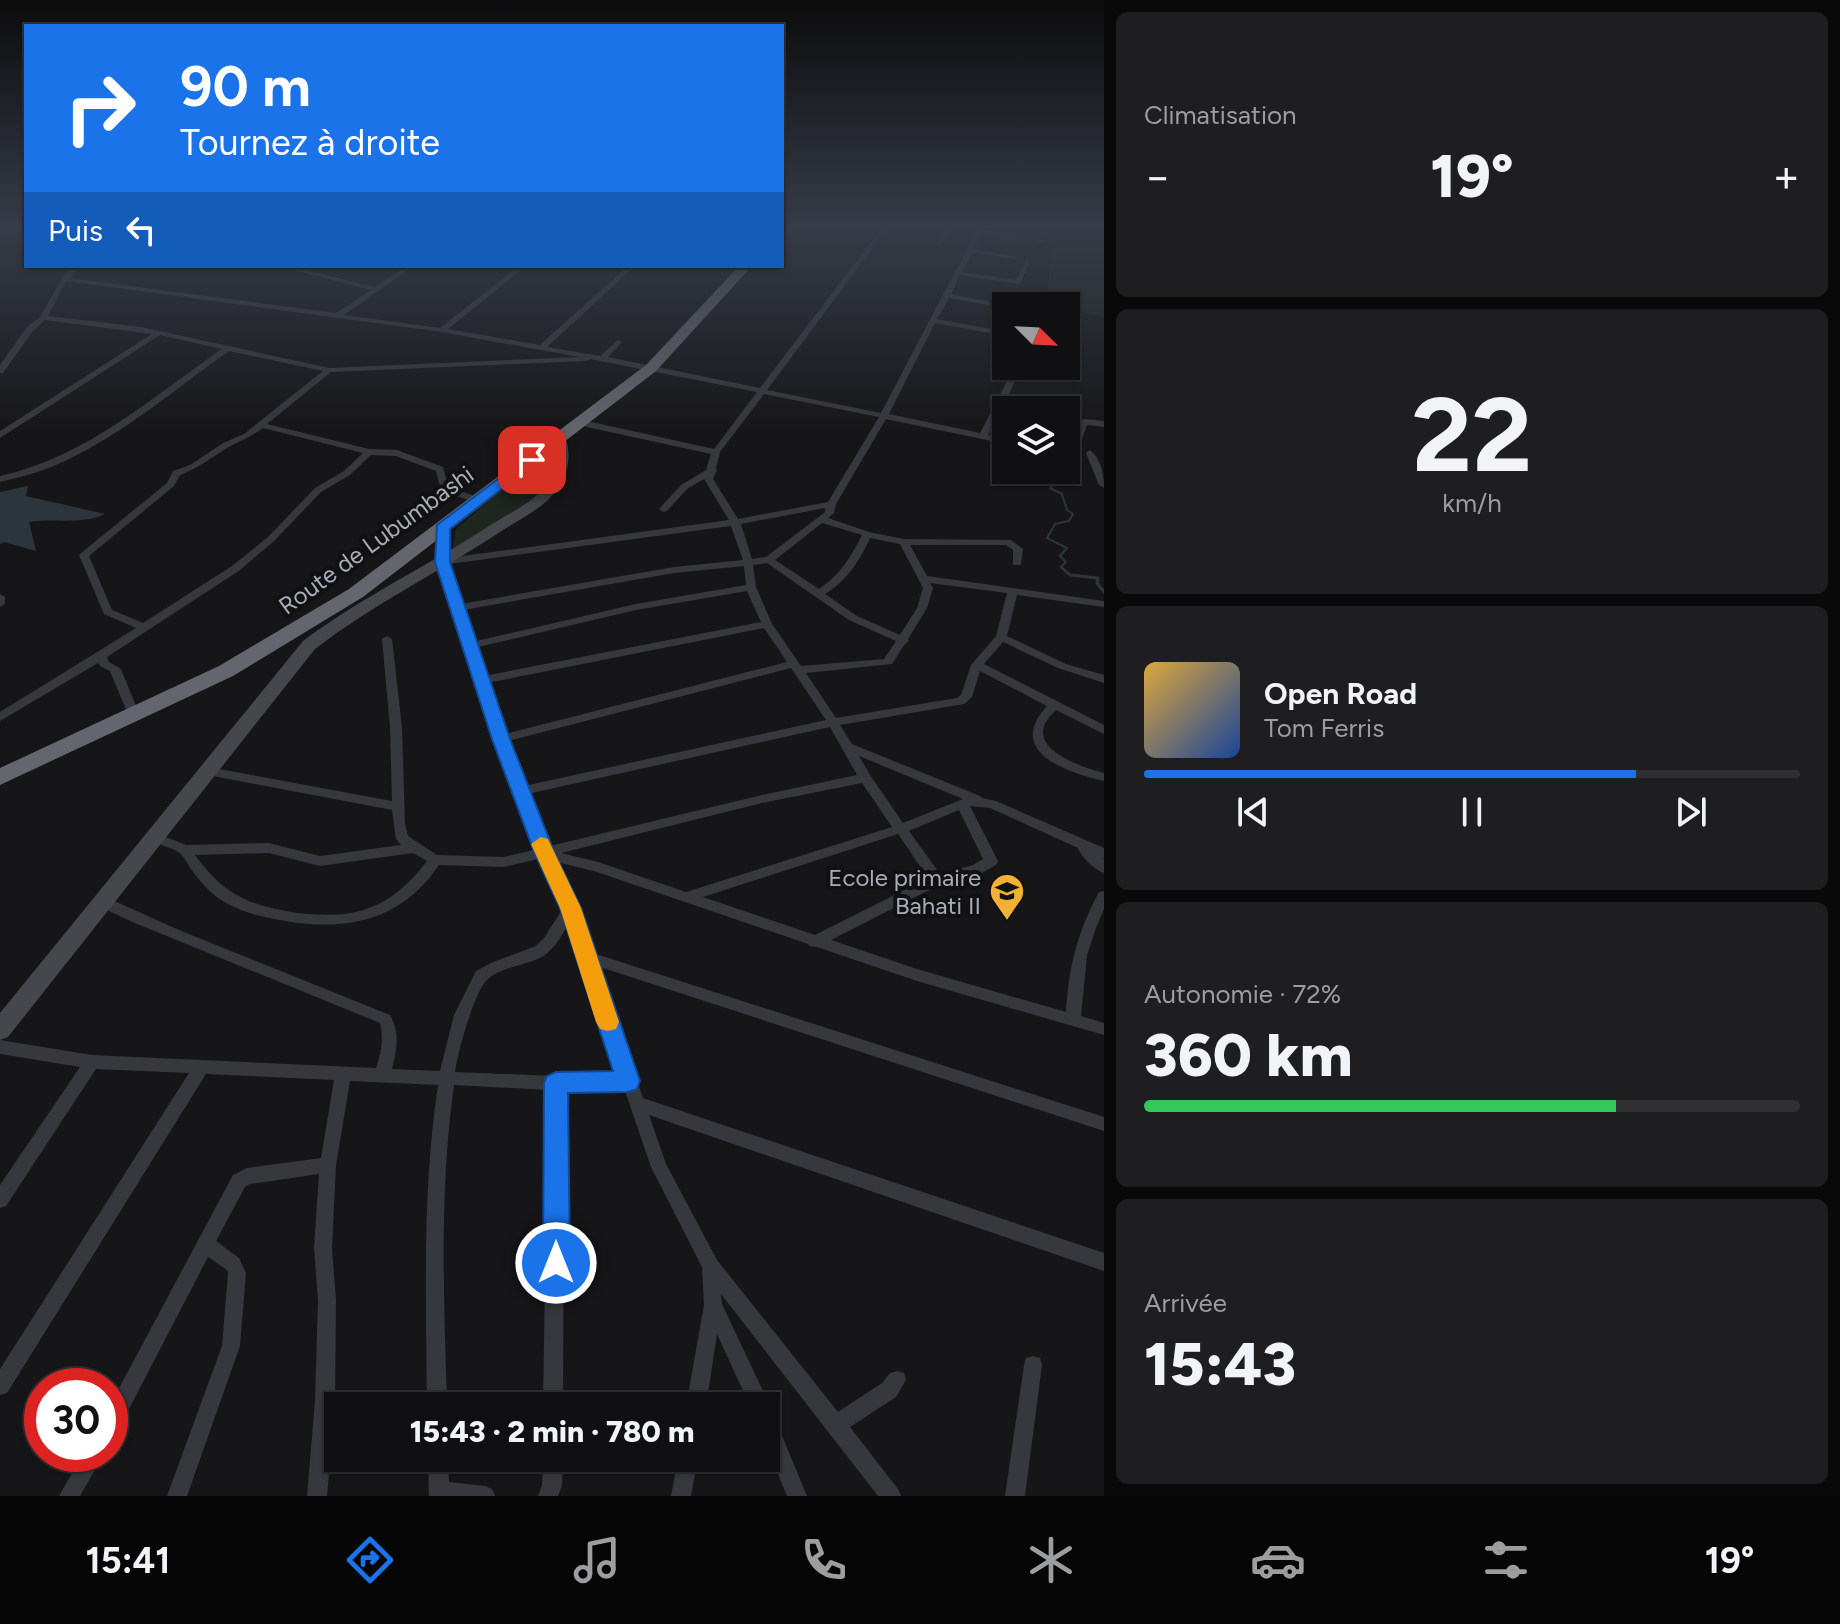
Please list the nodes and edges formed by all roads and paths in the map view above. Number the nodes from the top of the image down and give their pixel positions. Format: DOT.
graph roads {
  1 [pos="946,295"];
  2 [pos="55,296"];
  3 [pos="188,296"];
  4 [pos="367,296"];
  5 [pos="485,296"];
  6 [pos="599,296"];
  7 [pos="719,296"];
  8 [pos="725,296"];
  9 [pos="833,296"];
  10 [pos="950,296"];
  11 [pos="992,303"];
  12 [pos="337,316"];
  13 [pos="43,318"];
  14 [pos="934,321"];
  15 [pos="442,330"];
  16 [pos="992,331"];
  17 [pos="158,333"];
  18 [pos="618,342"];
  19 [pos="228,348"];
  20 [pos="541,348"];
  21 [pos="599,358"];
  22 [pos="654,369"];
  23 [pos="329,370"];
  24 [pos="0,371"];
  25 [pos="1012,380"];
  26 [pos="761,392"];
  27 [pos="884,416"];
  28 [pos="587,424"];
  29 [pos="1104,424"];
  30 [pos="262,425"];
  31 [pos="1080,430"];
  32 [pos="0,435"];
  33 [pos="983,436"];
  34 [pos="992,438"];
  35 [pos="560,439"];
  36 [pos="369,452"];
  37 [pos="716,452"];
  38 [pos="1080,452"];
  39 [pos="1090,453"];
  40 [pos="1104,456"];
  41 [pos="713,470"];
  42 [pos="0,479"];
  43 [pos="1104,485"];
  44 [pos="478,500"];
  45 [pos="831,504"];
  46 [pos="664,509"];
  47 [pos="823,520"];
  48 [pos="735,522"];
  49 [pos="443,528"];
  50 [pos="867,534"];
  51 [pos="904,542"];
  52 [pos="769,560"];
  53 [pos="748,561"];
  54 [pos="443,562"];
  55 [pos="1017,563"];
  56 [pos="926,579"];
  57 [pos="751,587"];
  58 [pos="1013,590"];
  59 [pos="820,593"];
  60 [pos="0,597"];
  61 [pos="0,604"];
  62 [pos="1104,604"];
  63 [pos="456,608"];
  64 [pos="767,624"];
  65 [pos="145,628"];
  66 [pos="1001,637"];
  67 [pos="387,639"];
  68 [pos="904,641"];
  69 [pos="468,646"];
  70 [pos="101,657"];
  71 [pos="977,665"];
  72 [pos="797,667"];
  73 [pos="1104,679"];
  74 [pos="482,680"];
  75 [pos="1053,706"];
  76 [pos="134,716"];
  77 [pos="0,717"];
  78 [pos="833,722"];
  79 [pos="1104,730"];
  80 [pos="501,739"];
  81 [pos="850,748"];
  82 [pos="208,771"];
  83 [pos="3,777"];
  84 [pos="1104,777"];
  85 [pos="865,778"];
  86 [pos="520,791"];
  87 [pos="979,800"];
  88 [pos="962,803"];
  89 [pos="397,806"];
  90 [pos="900,829"];
  91 [pos="156,838"];
  92 [pos="1079,844"];
  93 [pos="412,848"];
  94 [pos="185,850"];
  95 [pos="545,854"];
  96 [pos="1104,854"];
  97 [pos="435,860"];
  98 [pos="1104,868"];
  99 [pos="937,880"];
  100 [pos="1104,896"];
  101 [pos="686,897"];
  102 [pos="105,903"];
  103 [pos="570,908"];
  104 [pos="814,942"];
  105 [pos="587,957"];
  106 [pos="1073,1019"];
  107 [pos="1104,1029"];
  108 [pos="0,1030"];
  109 [pos="0,1047"];
  110 [pos="92,1062"];
  111 [pos="202,1066"];
  112 [pos="343,1075"];
  113 [pos="382,1076"];
  114 [pos="447,1077"];
  115 [pos="628,1081"];
  116 [pos="556,1083"];
  117 [pos="636,1103"];
  118 [pos="1104,1124"];
  119 [pos="328,1165"];
  120 [pos="0,1200"];
  121 [pos="208,1246"];
  122 [pos="1104,1262"];
  123 [pos="711,1266"];
  124 [pos="713,1305"];
  125 [pos="1033,1365"];
  126 [pos="897,1380"];
  127 [pos="0,1386"];
  128 [pos="128,1392"];
  129 [pos="437,1392"];
  130 [pos="553,1392"];
  131 [pos="698,1392"];
  132 [pos="753,1392"];
  133 [pos="836,1425"];
  134 [pos="780,1455"];
  135 [pos="83,1472"];
  136 [pos="438,1472"];
  137 [pos="552,1472"];
  138 [pos="685,1472"];
  139 [pos="439,1494"];
  140 [pos="69,1496"];
  141 [pos="177,1496"];
  142 [pos="317,1496"];
  143 [pos="485,1496"];
  144 [pos="548,1496"];
  145 [pos="681,1496"];
  146 [pos="797,1496"];
  147 [pos="891,1496"];
  148 [pos="1015,1496"];
  1 -- 14 [label="street"];
  2 -- 13 [label="street"];
  3 -- 12 [label="street"];
  4 -- 12 [label="street"];
  5 -- 15 [label="street"];
  6 -- 20 [label="street"];
  7 -- 22 [label="highway, Route de Lubumbashi"];
  8 -- 22 [label="highway, Route de Lubumbashi"];
  9 -- 26 [label="street"];
  10 -- 11 [label="street"];
  12 -- 15 [label="street"];
  13 -- 17 [label="street"];
  13 -- 24 [label="street"];
  14 -- 16 [label="street"];
  14 -- 27 [label="street"];
  15 -- 20 [label="street"];
  17 -- 19 [label="street"];
  17 -- 32 [label="street"];
  18 -- 21 [label="street"];
  19 -- 23 [label="street"];
  19 -- 42 [label="street"];
  20 -- 21 [label="street"];
  21 -- 22 [label="street"];
  21 -- 23 [label="street"];
  22 -- 26 [label="street"];
  22 -- 28 [label="highway, Route de Lubumbashi"];
  22 -- 35 [label="highway, Route de Lubumbashi"];
  23 -- 30 [label="street"];
  25 -- 33 [label="street"];
  26 -- 27 [label="street"];
  26 -- 37 [label="street"];
  27 -- 33 [label="street"];
  27 -- 45 [label="street"];
  28 -- 35 [label="highway, Route de Lubumbashi"];
  28 -- 37 [label="street"];
  29 -- 31 [label="street"];
  30 -- 36 [label="street"];
  30 -- 65 [label="street"];
  33 -- 34 [label="street"];
  35 -- 44 [label="highway, Route de Lubumbashi"];
  35 -- 54 [label="street"];
  36 -- 44 [label="street"];
  36 -- 65 [label="street"];
  37 -- 41 [label="street"];
  38 -- 39 [label="street"];
  39 -- 40 [label="street"];
  39 -- 43 [label="street"];
  41 -- 46 [label="street"];
  41 -- 48 [label="street"];
  44 -- 49 [label="highway, Route de Lubumbashi"];
  45 -- 47 [label="street"];
  45 -- 48 [label="street"];
  47 -- 50 [label="street"];
  47 -- 52 [label="street"];
  48 -- 53 [label="street"];
  48 -- 54 [label="street"];
  49 -- 54 [label="street"];
  49 -- 76 [label="highway, Route de Lubumbashi"];
  50 -- 51 [label="street"];
  50 -- 59 [label="street"];
  51 -- 55 [label="street"];
  51 -- 56 [label="street"];
  52 -- 53 [label="street"];
  52 -- 59 [label="street"];
  53 -- 57 [label="street"];
  53 -- 63 [label="street"];
  54 -- 63 [label="street"];
  54 -- 82 [label="street"];
  56 -- 58 [label="street"];
  56 -- 68 [label="street"];
  57 -- 64 [label="street"];
  57 -- 69 [label="street"];
  58 -- 62 [label="street"];
  58 -- 66 [label="street"];
  59 -- 68 [label="street"];
  60 -- 61 [label="street"];
  63 -- 69 [label="street"];
  64 -- 72 [label="street"];
  64 -- 74 [label="street"];
  65 -- 70 [label="street"];
  66 -- 71 [label="street"];
  66 -- 73 [label="street"];
  67 -- 89 [label="street"];
  68 -- 72 [label="street"];
  69 -- 74 [label="street"];
  70 -- 76 [label="street"];
  70 -- 77 [label="street"];
  71 -- 75 [label="street"];
  71 -- 78 [label="street"];
  72 -- 78 [label="street"];
  72 -- 80 [label="street"];
  74 -- 80 [label="street"];
  75 -- 79 [label="street"];
  75 -- 84 [label="street"];
  76 -- 83 [label="highway, Route de Lubumbashi"];
  78 -- 81 [label="street"];
  78 -- 86 [label="street"];
  80 -- 86 [label="street"];
  81 -- 85 [label="street"];
  81 -- 87 [label="street"];
  82 -- 89 [label="street"];
  82 -- 91 [label="street"];
  85 -- 90 [label="street"];
  85 -- 95 [label="street"];
  86 -- 95 [label="street"];
  87 -- 88 [label="street"];
  87 -- 92 [label="street"];
  88 -- 90 [label="street"];
  88 -- 99 [label="street"];
  89 -- 93 [label="street"];
  90 -- 99 [label="street"];
  90 -- 101 [label="street"];
  91 -- 94 [label="street"];
  91 -- 102 [label="street"];
  92 -- 96 [label="street"];
  92 -- 98 [label="street"];
  93 -- 94 [label="street"];
  93 -- 97 [label="street"];
  94 -- 97 [label="street"];
  95 -- 97 [label="street"];
  95 -- 101 [label="street"];
  95 -- 103 [label="street"];
  99 -- 104 [label="street"];
  100 -- 106 [label="street"];
  101 -- 104 [label="street"];
  102 -- 108 [label="street"];
  102 -- 113 [label="street"];
  103 -- 105 [label="street"];
  103 -- 114 [label="street"];
  104 -- 106 [label="street"];
  105 -- 115 [label="street"];
  105 -- 118 [label="street"];
  106 -- 107 [label="street"];
  109 -- 110 [label="street"];
  110 -- 111 [label="street"];
  110 -- 120 [label="street"];
  111 -- 112 [label="street"];
  111 -- 127 [label="street"];
  112 -- 113 [label="street"];
  112 -- 119 [label="street"];
  113 -- 114 [label="street"];
  114 -- 116 [label="street"];
  114 -- 129 [label="street"];
  115 -- 116 [label="street"];
  115 -- 117 [label="street"];
  116 -- 130 [label="street"];
  117 -- 122 [label="street"];
  117 -- 123 [label="street"];
  119 -- 121 [label="street"];
  119 -- 142 [label="street"];
  121 -- 128 [label="street"];
  121 -- 141 [label="street"];
  123 -- 124 [label="street"];
  123 -- 133 [label="street"];
  124 -- 131 [label="street"];
  124 -- 132 [label="street"];
  125 -- 148 [label="street"];
  126 -- 133 [label="street"];
  133 -- 147 [label="street"];
  134 -- 146 [label="street"];
  135 -- 140 [label="street"];
  136 -- 139 [label="street"];
  137 -- 144 [label="street"];
  138 -- 145 [label="street"];
  139 -- 143 [label="street"];
}
